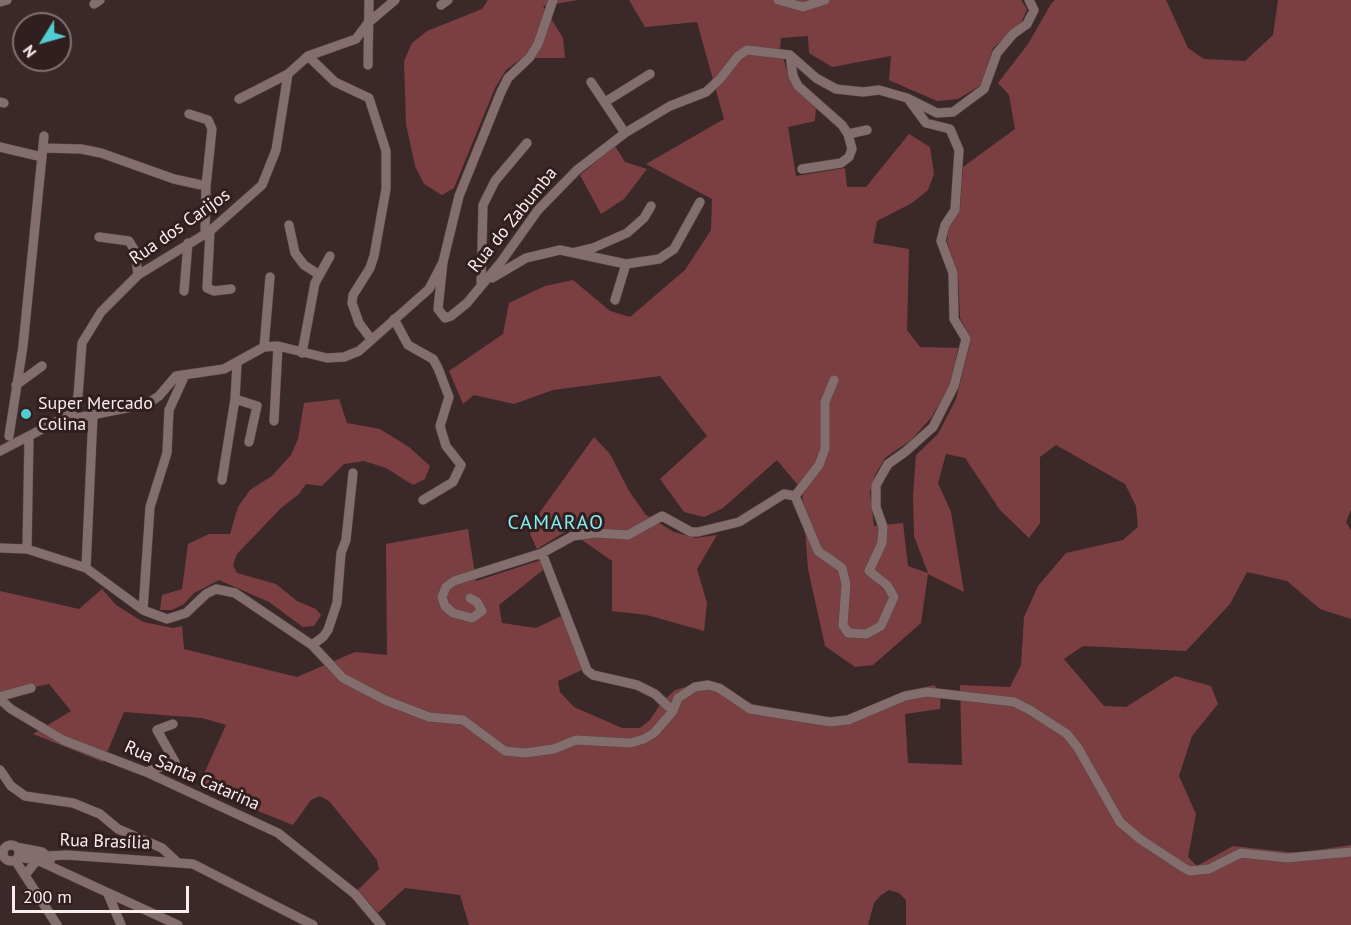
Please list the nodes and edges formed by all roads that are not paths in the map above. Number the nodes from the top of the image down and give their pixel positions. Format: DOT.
graph roads {
  1 [pos="7,0"];
  2 [pos="369,0"];
  3 [pos="395,0"];
  4 [pos="553,0"];
  5 [pos="778,0"];
  6 [pos="825,0"];
  7 [pos="1029,0"];
  8 [pos="0,2"];
  9 [pos="368,23"];
  10 [pos="790,55"];
  11 [pos="308,56"];
  12 [pos="368,64"];
  13 [pos="288,74"];
  14 [pos="650,74"];
  15 [pos="591,82"];
  16 [pos="907,98"];
  17 [pos="239,99"];
  18 [pos="604,102"];
  19 [pos="189,114"];
  20 [pos="867,130"];
  21 [pos="625,133"];
  22 [pos="848,134"];
  23 [pos="44,136"];
  24 [pos="527,143"];
  25 [pos="0,147"];
  26 [pos="43,153"];
  27 [pos="802,169"];
  28 [pos="206,186"];
  29 [pos="700,201"];
  30 [pos="651,206"];
  31 [pos="289,225"];
  32 [pos="208,233"];
  33 [pos="99,237"];
  34 [pos="188,243"];
  35 [pos="576,252"];
  36 [pos="330,256"];
  37 [pos="443,262"];
  38 [pos="626,264"];
  39 [pos="318,274"];
  40 [pos="138,275"];
  41 [pos="270,277"];
  42 [pos="483,284"];
  43 [pos="231,289"];
  44 [pos="184,291"];
  45 [pos="615,300"];
  46 [pos="394,319"];
  47 [pos="371,339"];
  48 [pos="278,346"];
  49 [pos="264,347"];
  50 [pos="303,353"];
  51 [pos="237,364"];
  52 [pos="42,366"];
  53 [pos="184,375"];
  54 [pos="834,380"];
  55 [pos="16,385"];
  56 [pos="235,399"];
  57 [pos="93,415"];
  58 [pos="61,421"];
  59 [pos="274,421"];
  60 [pos="4,435"];
  61 [pos="26,438"];
  62 [pos="249,441"];
  63 [pos="0,451"];
  64 [pos="353,474"];
  65 [pos="222,480"];
  66 [pos="795,496"];
  67 [pos="423,500"];
  68 [pos="0,548"];
  69 [pos="27,549"];
  70 [pos="542,553"];
  71 [pos="86,568"];
  72 [pos="470,598"];
  73 [pos="143,610"];
  74 [pos="312,645"];
  75 [pos="31,688"];
  76 [pos="673,711"];
  77 [pos="173,724"];
  78 [pos="0,770"];
  79 [pos="146,772"];
  80 [pos="1351,852"];
  81 [pos="9,853"];
  82 [pos="67,855"];
  83 [pos="47,856"];
  84 [pos="37,860"];
  85 [pos="176,861"];
  86 [pos="63,870"];
  87 [pos="26,874"];
  88 [pos="108,894"];
  89 [pos="57,925"];
  90 [pos="121,925"];
  91 [pos="178,925"];
  92 [pos="313,925"];
  93 [pos="381,925"];
  1 -- 8 [label="street"];
  2 -- 9 [label="street"];
  3 -- 9 [label="street"];
  4 -- 37 [label="street"];
  5 -- 6 [label="street"];
  7 -- 16 [label="street"];
  9 -- 11 [label="street"];
  9 -- 12 [label="street"];
  10 -- 16 [label="street"];
  10 -- 21 [label="street, Rua do Zabumba"];
  10 -- 22 [label="street"];
  11 -- 13 [label="street"];
  11 -- 47 [label="street"];
  13 -- 17 [label="street"];
  13 -- 32 [label="street, Rua dos Carijos"];
  14 -- 18 [label="street"];
  15 -- 18 [label="street"];
  16 -- 66 [label="street"];
  18 -- 21 [label="street"];
  19 -- 28 [label="street"];
  20 -- 22 [label="street"];
  21 -- 42 [label="street, Rua do Zabumba"];
  22 -- 27 [label="street"];
  23 -- 26 [label="street"];
  24 -- 42 [label="street"];
  25 -- 26 [label="street"];
  26 -- 28 [label="street"];
  26 -- 55 [label="street"];
  28 -- 32 [label="street"];
  29 -- 38 [label="street"];
  30 -- 35 [label="street"];
  31 -- 39 [label="street"];
  32 -- 34 [label="street, Rua dos Carijos"];
  32 -- 43 [label="street"];
  33 -- 40 [label="street"];
  34 -- 40 [label="street, Rua dos Carijos"];
  34 -- 44 [label="street"];
  35 -- 38 [label="street"];
  35 -- 42 [label="street"];
  36 -- 39 [label="street"];
  37 -- 42 [label="street, Rua do Zabumba"];
  37 -- 46 [label="street, Rua do Zabumba"];
  38 -- 45 [label="street"];
  39 -- 50 [label="street"];
  40 -- 58 [label="street, Rua dos Carijos"];
  41 -- 49 [label="street"];
  46 -- 47 [label="street, Rua do Zabumba"];
  46 -- 67 [label="street"];
  47 -- 50 [label="street, Rua do Zabumba"];
  48 -- 49 [label="street, Rua do Zabumba"];
  48 -- 50 [label="street, Rua do Zabumba"];
  48 -- 59 [label="street"];
  49 -- 51 [label="street, Rua do Zabumba"];
  51 -- 53 [label="street, Rua do Zabumba"];
  51 -- 56 [label="street"];
  52 -- 55 [label="street"];
  53 -- 57 [label="street, Rua do Zabumba"];
  53 -- 73 [label="street"];
  54 -- 66 [label="street"];
  55 -- 60 [label="street"];
  56 -- 62 [label="street"];
  56 -- 65 [label="street"];
  57 -- 58 [label="street, Rua do Zabumba"];
  57 -- 71 [label="street"];
  58 -- 61 [label="street, Rua dos Carijos"];
  60 -- 61 [label="street"];
  61 -- 63 [label="street, Rua dos Carijos"];
  61 -- 69 [label="street"];
  64 -- 74 [label="street"];
  66 -- 70 [label="street"];
  68 -- 69 [label="street"];
  69 -- 71 [label="street"];
  70 -- 72 [label="street"];
  70 -- 76 [label="street"];
  71 -- 73 [label="street"];
  73 -- 74 [label="street"];
  74 -- 76 [label="street"];
  75 -- 79 [label="street, Rua Santa Catarina"];
  76 -- 80 [label="street"];
  77 -- 79 [label="street"];
  78 -- 85 [label="street"];
  79 -- 93 [label="street, Rua Santa Catarina"];
  81 -- 83 [label="street, Rua Brasília"];
  81 -- 84 [label="street"];
  81 -- 87 [label="street"];
  82 -- 83 [label="street, Rua Brasília"];
  82 -- 85 [label="street, Rua Brasília"];
  82 -- 86 [label="street"];
  83 -- 84 [label="street"];
  83 -- 86 [label="street"];
  84 -- 86 [label="street"];
  84 -- 87 [label="street"];
  85 -- 92 [label="street, Rua Brasília"];
  86 -- 88 [label="street"];
  87 -- 89 [label="street"];
  88 -- 90 [label="street"];
  88 -- 91 [label="street"];
}
